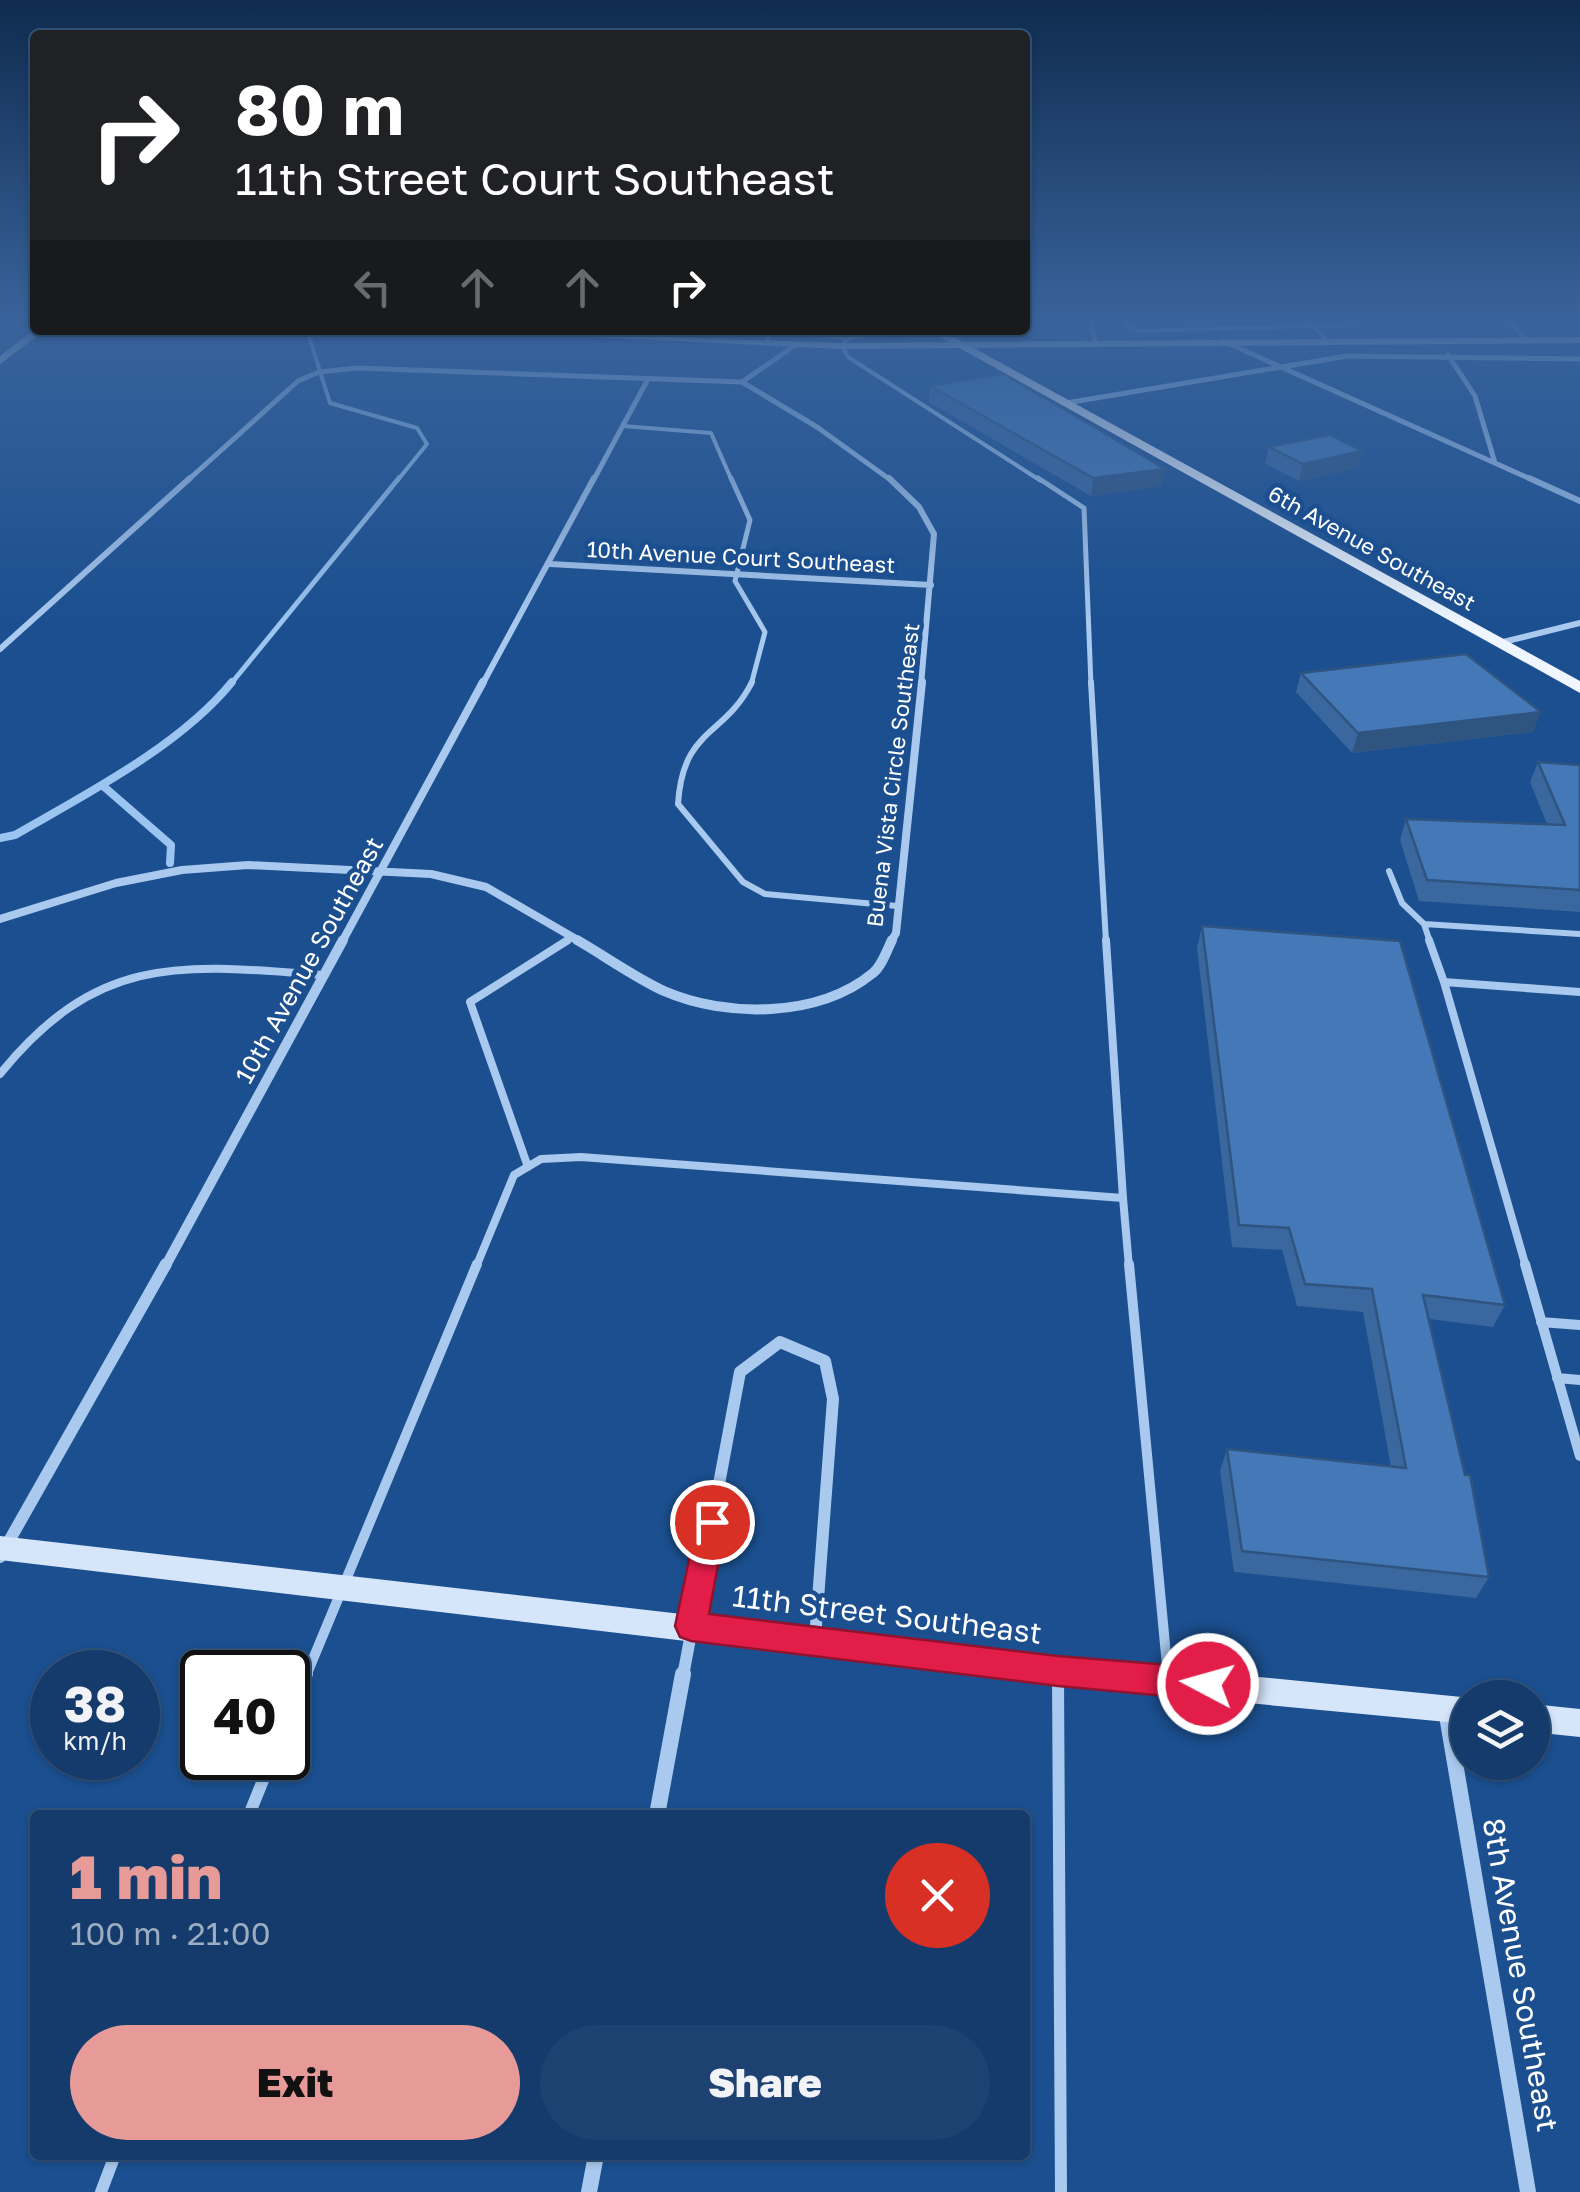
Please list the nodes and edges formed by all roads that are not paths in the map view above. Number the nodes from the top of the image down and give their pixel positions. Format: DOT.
graph roads {
  1 [pos="253,420"];
  2 [pos="626,420"];
  3 [pos="799,420"];
  4 [pos="947,420"];
  5 [pos="1097,420"];
  6 [pos="1400,420"];
  7 [pos="1482,420"];
  8 [pos="623,426"];
  9 [pos="1494,462"];
  10 [pos="1580,501"];
  11 [pos="550,564"];
  12 [pos="735,573"];
  13 [pos="931,585"];
  14 [pos="1580,623"];
  15 [pos="1499,643"];
  16 [pos="0,649"];
  17 [pos="1580,688"];
  18 [pos="383,869"];
  19 [pos="1390,871"];
  20 [pos="897,906"];
  21 [pos="0,919"];
  22 [pos="1424,924"];
  23 [pos="1580,934"];
  24 [pos="571,938"];
  25 [pos="322,975"];
  26 [pos="1444,982"];
  27 [pos="1580,992"];
  28 [pos="0,1074"];
  29 [pos="528,1167"];
  30 [pos="1124,1198"];
  31 [pos="1541,1322"];
  32 [pos="1580,1325"];
  33 [pos="1557,1378"];
  34 [pos="1580,1380"];
  35 [pos="1580,1456"];
  36 [pos="2,1551"];
  37 [pos="341,1587"];
  38 [pos="691,1626"];
  39 [pos="814,1640"];
  40 [pos="310,1664"];
  41 [pos="1058,1671"];
  42 [pos="1169,1680"];
  43 [pos="1450,1708"];
  44 [pos="1550,1720"];
  45 [pos="1580,1723"];
  46 [pos="263,1780"];
  47 [pos="1467,1780"];
  48 [pos="250,1810"];
  49 [pos="658,1810"];
  50 [pos="113,2160"];
  51 [pos="595,2160"];
  52 [pos="101,2192"];
  53 [pos="589,2192"];
  54 [pos="1061,2192"];
  55 [pos="1528,2192"];
  1 -- 16 [label="street"];
  2 -- 8 [label="street, 10th Avenue Southeast"];
  3 -- 13 [label="street, Buena Vista Circle Southeast"];
  4 -- 30 [label="lane"];
  5 -- 15 [label="main road, 6th Avenue Southeast"];
  6 -- 9 [label="street"];
  7 -- 9 [label="street"];
  8 -- 11 [label="street, 10th Avenue Southeast"];
  8 -- 12 [label="lane"];
  9 -- 10 [label="street"];
  11 -- 12 [label="street, 10th Avenue Court Southeast"];
  11 -- 18 [label="street, 10th Avenue Southeast"];
  12 -- 13 [label="street, 10th Avenue Court Southeast"];
  12 -- 20 [label="lane"];
  13 -- 20 [label="street, Buena Vista Circle Southeast"];
  14 -- 15 [label="street"];
  15 -- 17 [label="main road, 6th Avenue Southeast"];
  18 -- 21 [label="street, Buena Vista Circle Southeast"];
  18 -- 24 [label="street, Buena Vista Circle Southeast"];
  18 -- 25 [label="street, 10th Avenue Southeast"];
  19 -- 22 [label="lane"];
  20 -- 24 [label="street, Buena Vista Circle Southeast"];
  22 -- 23 [label="lane"];
  22 -- 26 [label="lane"];
  24 -- 29 [label="lane"];
  25 -- 28 [label="lane"];
  25 -- 36 [label="street, 10th Avenue Southeast"];
  26 -- 27 [label="lane"];
  26 -- 31 [label="lane"];
  29 -- 30 [label="lane"];
  29 -- 37 [label="lane"];
  30 -- 42 [label="lane"];
  31 -- 32 [label="lane"];
  31 -- 33 [label="lane"];
  33 -- 34 [label="lane"];
  33 -- 35 [label="lane"];
  36 -- 37 [label="street, 11th Street Southeast"];
  37 -- 38 [label="street, 11th Street Southeast"];
  37 -- 40 [label="lane"];
  38 -- 39 [label="street, 11th Street Southeast"];
  38 -- 39 [label="street"];
  38 -- 49 [label="street"];
  39 -- 41 [label="street, 11th Street Southeast"];
  41 -- 42 [label="street, 11th Street Southeast"];
  41 -- 54 [label="lane"];
  42 -- 43 [label="street, 11th Street Southeast"];
  44 -- 45 [label="street"];
  46 -- 48 [label="lane"];
  47 -- 55 [label="street, 8th Avenue Southeast"];
  50 -- 52 [label="lane"];
  51 -- 53 [label="street"];
}
